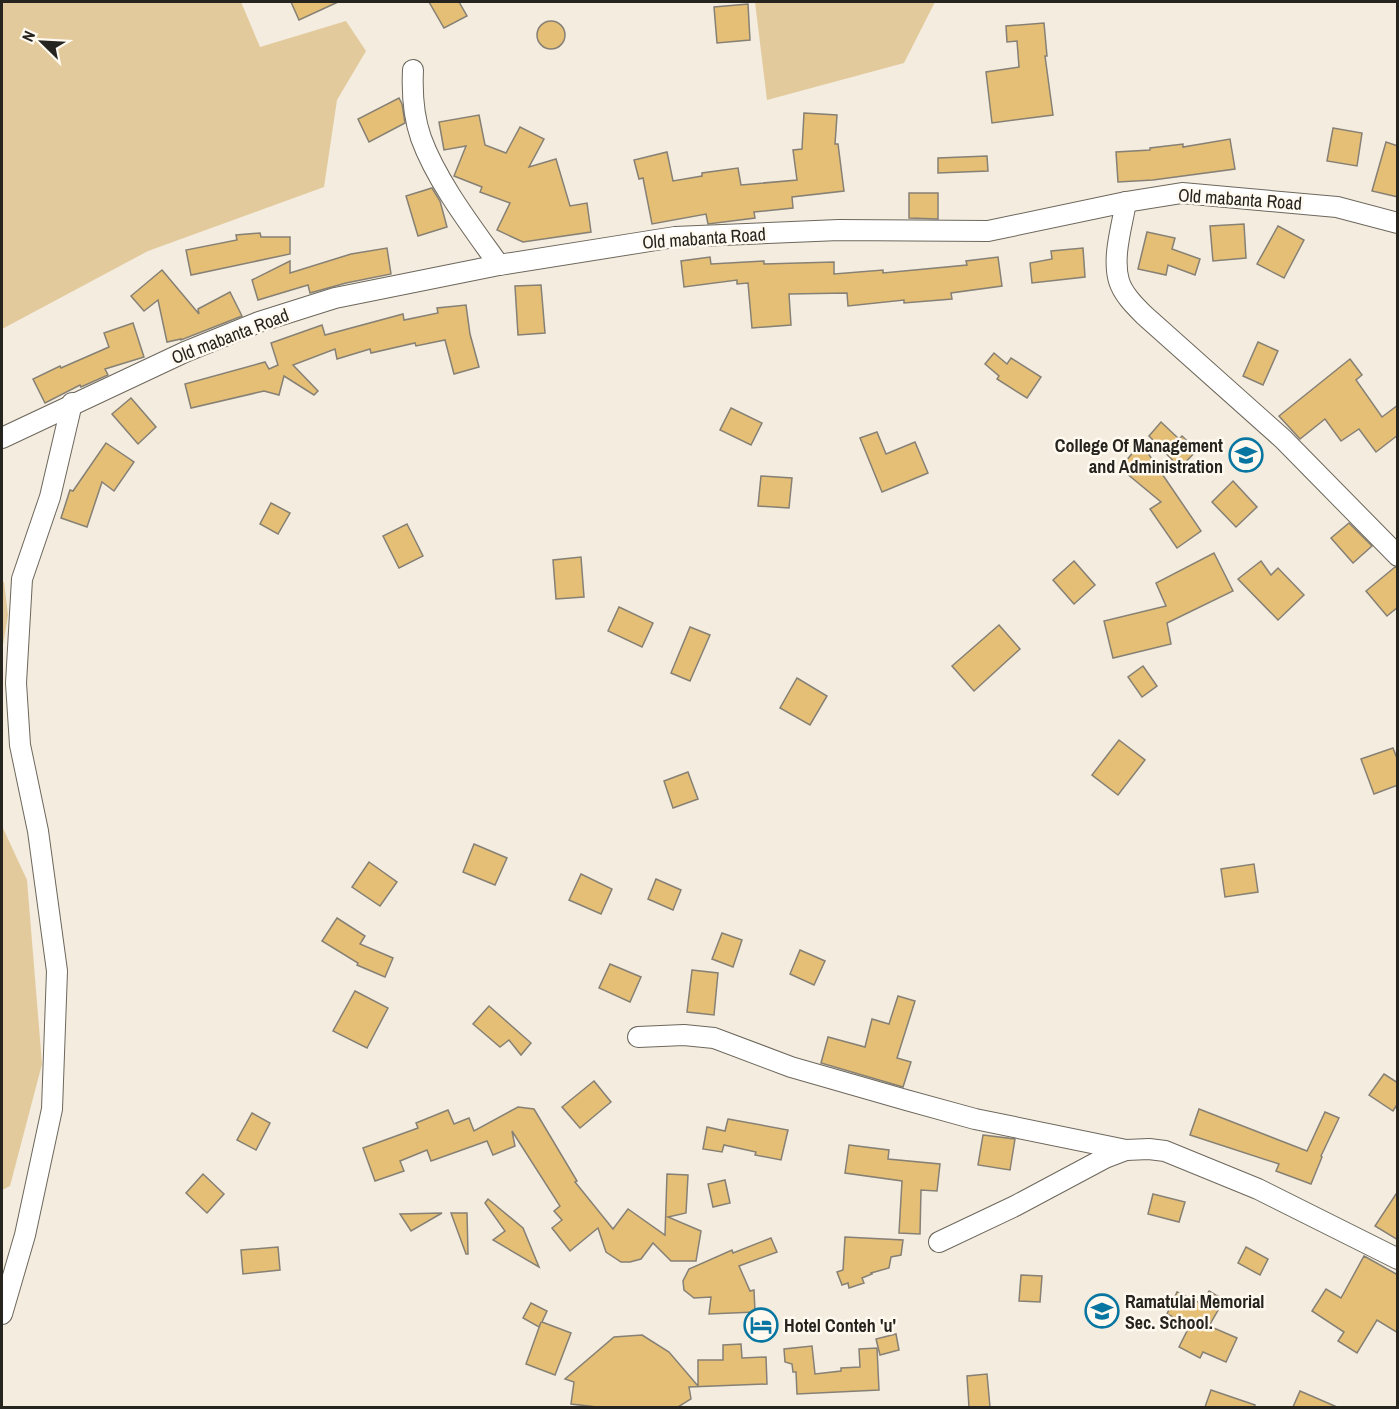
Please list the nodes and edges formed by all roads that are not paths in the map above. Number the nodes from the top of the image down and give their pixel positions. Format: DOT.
graph roads {
  1 [pos="413,69"];
  2 [pos="1126,202"];
  3 [pos="1398,223"];
  4 [pos="499,265"];
  5 [pos="72,403"];
  6 [pos="2,438"];
  7 [pos="1398,556"];
  8 [pos="638,1037"];
  9 [pos="1126,1150"];
  10 [pos="939,1242"];
  11 [pos="1398,1259"];
  12 [pos="2,1314"];
  1 -- 4 [label="street"];
  2 -- 3 [label="street, Old mabanta Road"];
  2 -- 4 [label="street, Old mabanta Road"];
  2 -- 7 [label="street"];
  4 -- 5 [label="street, Old mabanta Road"];
  5 -- 6 [label="street, Old mabanta Road"];
  5 -- 12 [label="street"];
  8 -- 9 [label="street"];
  9 -- 10 [label="street"];
  9 -- 11 [label="street"];
}
